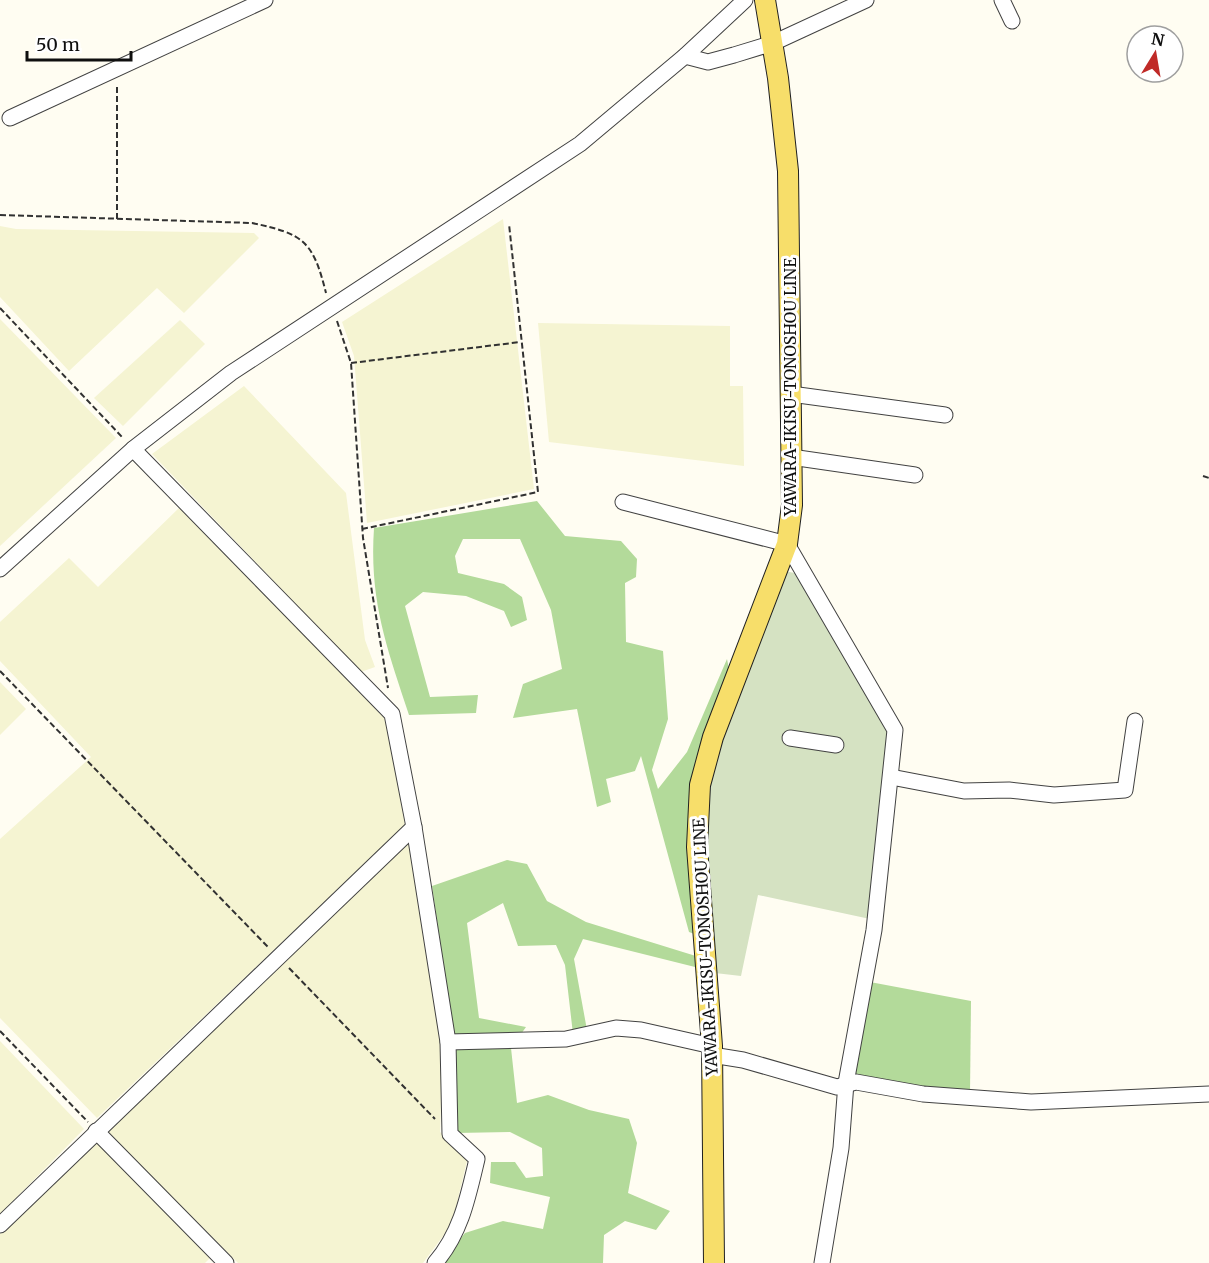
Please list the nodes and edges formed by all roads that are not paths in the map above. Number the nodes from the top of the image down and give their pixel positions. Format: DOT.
graph roads {
  1 [pos="266,0"];
  2 [pos="745,0"];
  3 [pos="765,0"];
  4 [pos="866,0"];
  5 [pos="1002,0"];
  6 [pos="1012,21"];
  7 [pos="772,43"];
  8 [pos="685,56"];
  9 [pos="10,118"];
  10 [pos="791,394"];
  11 [pos="945,415"];
  12 [pos="133,449"];
  13 [pos="791,457"];
  14 [pos="915,475"];
  15 [pos="623,502"];
  16 [pos="787,544"];
  17 [pos="0,569"];
  18 [pos="1135,721"];
  19 [pos="790,738"];
  20 [pos="836,745"];
  21 [pos="891,777"];
  22 [pos="414,827"];
  23 [pos="448,1042"];
  24 [pos="712,1050"];
  25 [pos="846,1083"];
  26 [pos="1209,1094"];
  27 [pos="96,1131"];
  28 [pos="0,1225"];
  29 [pos="226,1263"];
  30 [pos="435,1263"];
  31 [pos="714,1263"];
  32 [pos="822,1263"];
  1 -- 9 [label="street"];
  2 -- 8 [label="street"];
  3 -- 7 [label="main road, YAWARA-IKISU-TONOSHOU LINE"];
  4 -- 7 [label="street"];
  5 -- 6 [label="street"];
  7 -- 8 [label="street"];
  7 -- 10 [label="main road, YAWARA-IKISU-TONOSHOU LINE"];
  8 -- 12 [label="street"];
  10 -- 11 [label="street"];
  10 -- 13 [label="main road, YAWARA-IKISU-TONOSHOU LINE"];
  12 -- 17 [label="street"];
  12 -- 22 [label="street"];
  13 -- 14 [label="street"];
  13 -- 16 [label="main road, YAWARA-IKISU-TONOSHOU LINE"];
  15 -- 16 [label="street"];
  16 -- 21 [label="street"];
  16 -- 24 [label="main road, YAWARA-IKISU-TONOSHOU LINE"];
  18 -- 21 [label="street"];
  19 -- 20 [label="street"];
  21 -- 25 [label="street"];
  22 -- 23 [label="street"];
  22 -- 27 [label="street"];
  23 -- 24 [label="street"];
  23 -- 30 [label="street"];
  24 -- 25 [label="street"];
  24 -- 31 [label="main road, YAWARA-IKISU-TONOSHOU LINE"];
  25 -- 26 [label="street"];
  25 -- 32 [label="street"];
  27 -- 28 [label="street"];
  27 -- 29 [label="street"];
}
